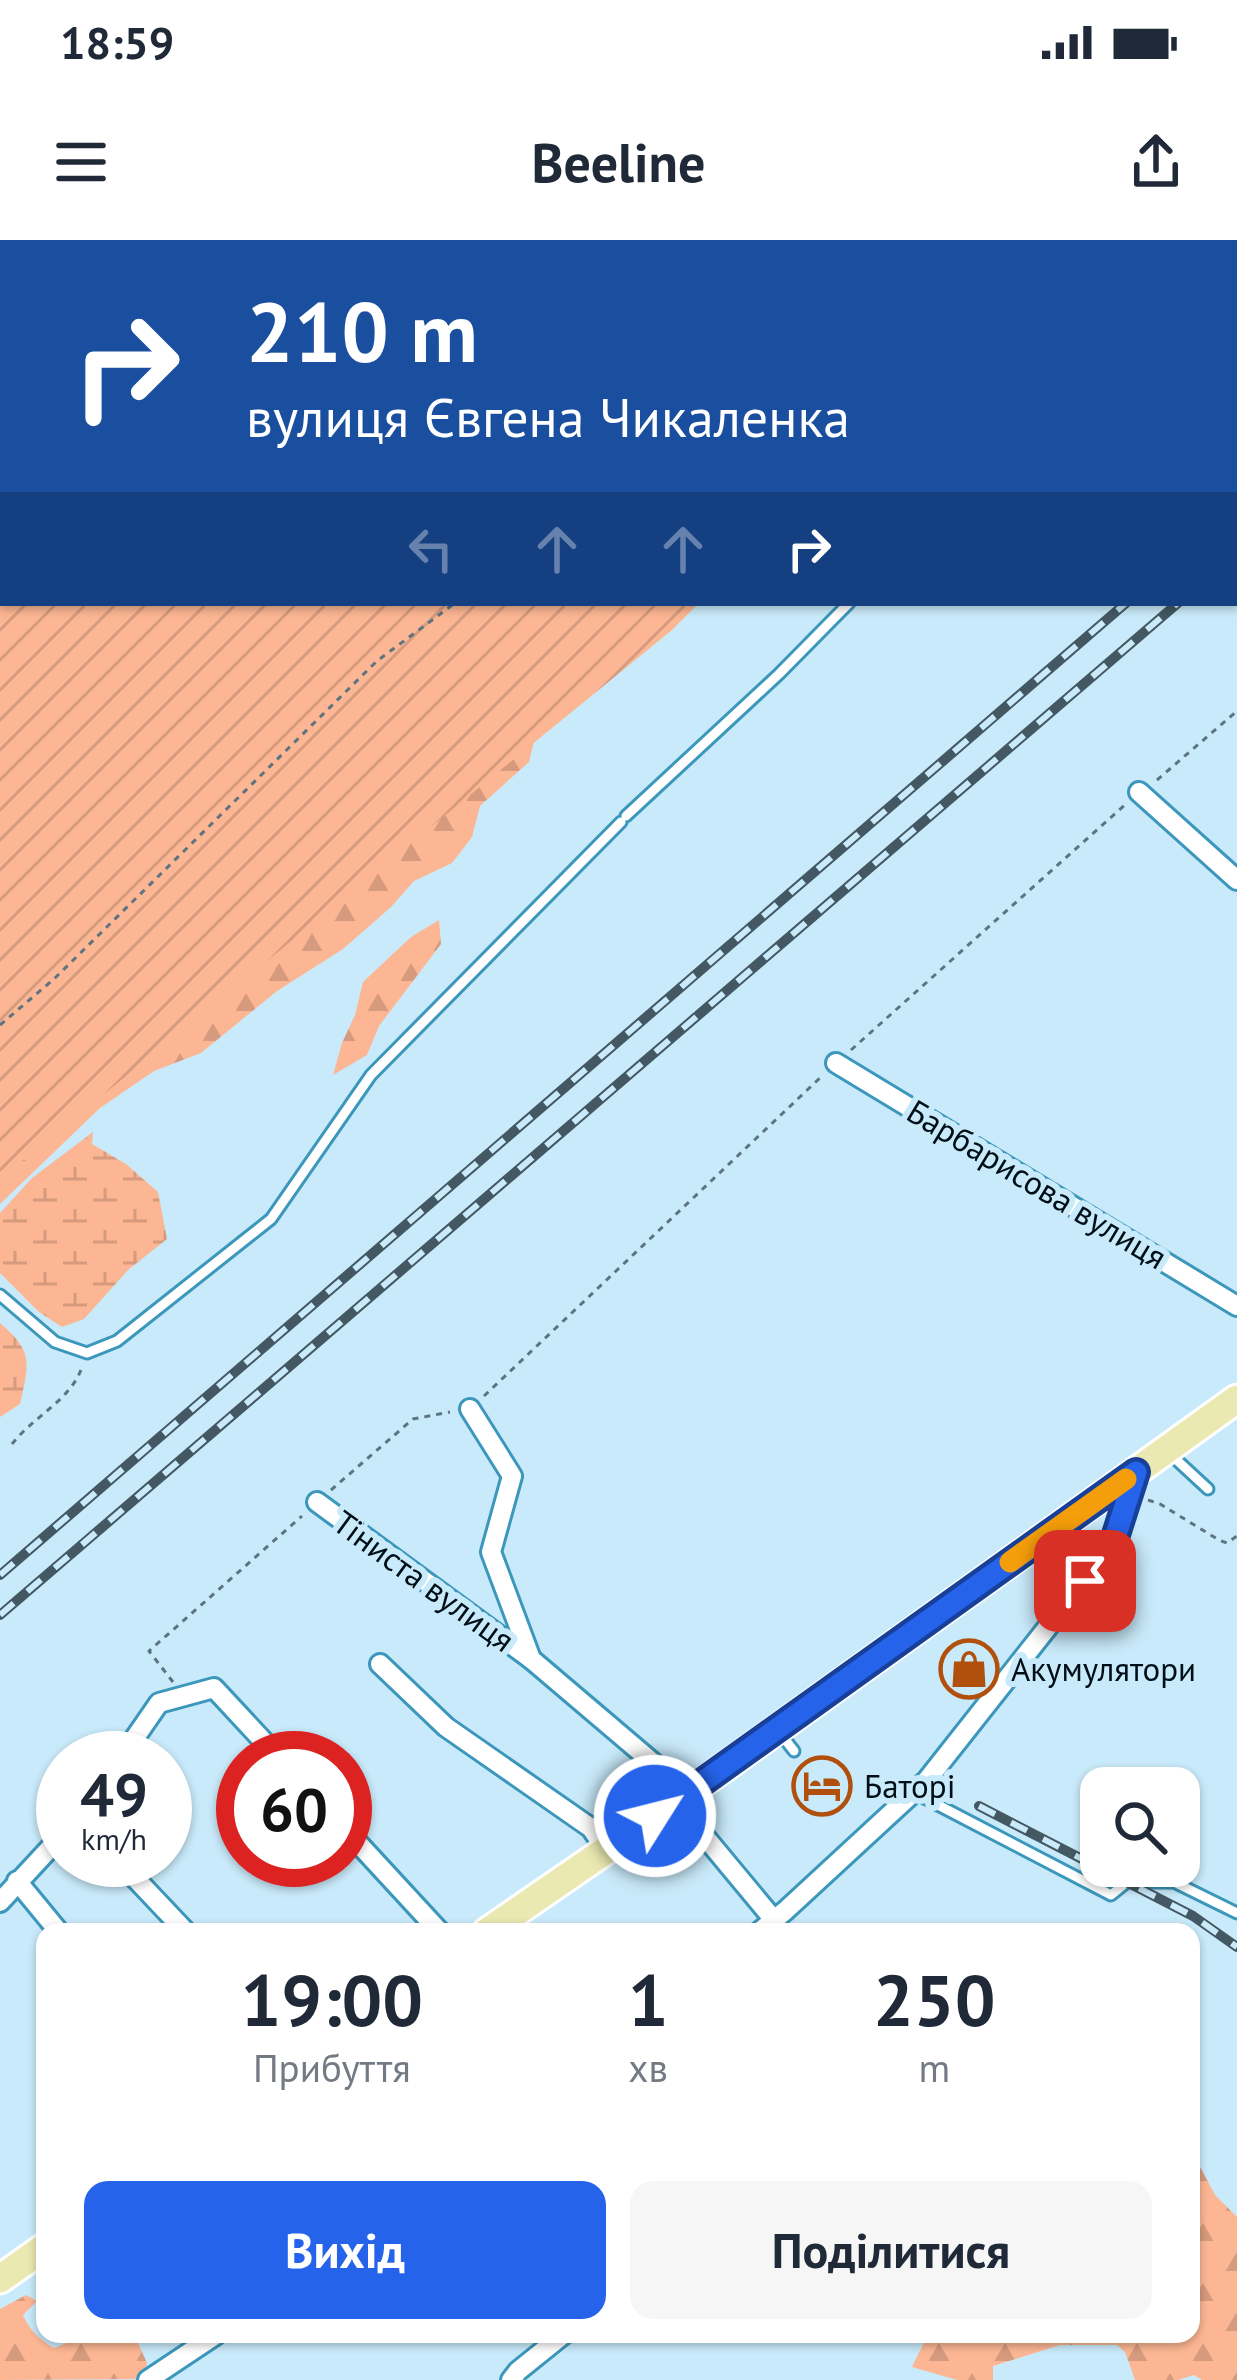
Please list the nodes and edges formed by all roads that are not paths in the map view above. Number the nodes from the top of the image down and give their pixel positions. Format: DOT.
graph roads {
  1 [pos="846,606"];
  2 [pos="1139,792"];
  3 [pos="1237,880"];
  4 [pos="836,1063"];
  5 [pos="0,1295"];
  6 [pos="1237,1306"];
  7 [pos="1237,1399"];
  8 [pos="470,1409"];
  9 [pos="1166,1450"];
  10 [pos="1132,1484"];
  11 [pos="1208,1489"];
  12 [pos="317,1502"];
  13 [pos="531,1659"];
  14 [pos="380,1664"];
  15 [pos="140,1731"];
  16 [pos="254,1731"];
  17 [pos="913,1792"];
  18 [pos="680,1798"];
  19 [pos="606,1850"];
  20 [pos="372,1858"];
  21 [pos="36,1862"];
  22 [pos="17,1881"];
  23 [pos="144,1887"];
  24 [pos="0,1902"];
  25 [pos="1237,1913"];
  26 [pos="52,1923"];
  27 [pos="178,1923"];
  28 [pos="432,1923"];
  29 [pos="501,1923"];
  30 [pos="764,1923"];
  31 [pos="769,1923"];
  32 [pos="36,2253"];
  33 [pos="0,2279"];
  34 [pos="204,2343"];
  35 [pos="553,2343"];
  36 [pos="148,2380"];
  37 [pos="511,2380"];
  1 -- 5 [label="lane"];
  2 -- 3 [label="street"];
  4 -- 6 [label="street, Барбарисова вулиця"];
  7 -- 9 [label="main road"];
  8 -- 13 [label="street, Тіниста вулиця"];
  9 -- 10 [label="main road"];
  9 -- 11 [label="lane"];
  10 -- 17 [label="street"];
  10 -- 18 [label="main road"];
  12 -- 13 [label="street, Тіниста вулиця"];
  13 -- 18 [label="street, Тіниста вулиця"];
  14 -- 19 [label="street"];
  15 -- 16 [label="street"];
  17 -- 25 [label="lane"];
  17 -- 31 [label="street"];
  18 -- 19 [label="main road"];
  18 -- 30 [label="street, Тіниста вулиця"];
  19 -- 29 [label="main road"];
  20 -- 28 [label="street"];
  21 -- 22 [label="street"];
  22 -- 24 [label="street"];
  22 -- 26 [label="street"];
  23 -- 27 [label="street"];
  32 -- 33 [label="main road"];
  34 -- 36 [label="street"];
  35 -- 37 [label="street"];
}
